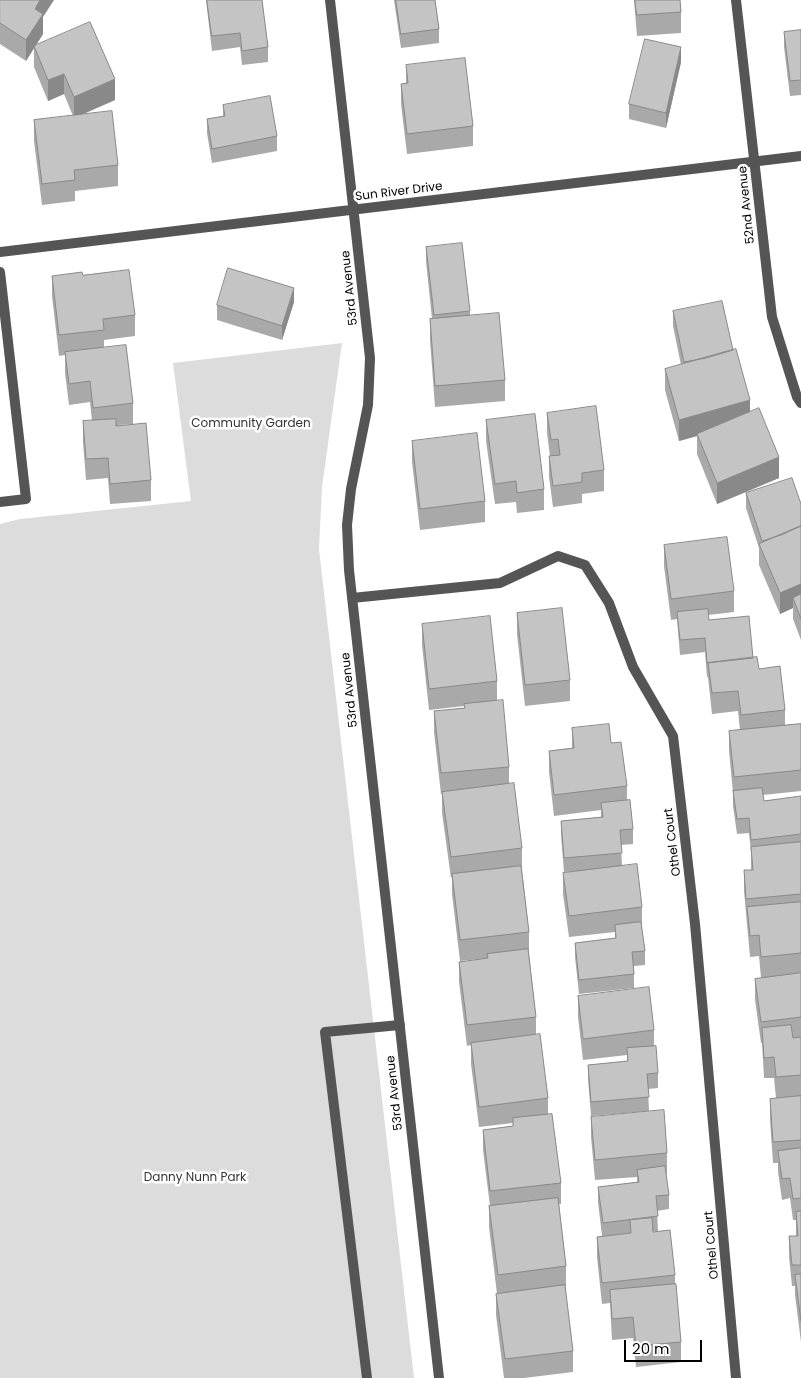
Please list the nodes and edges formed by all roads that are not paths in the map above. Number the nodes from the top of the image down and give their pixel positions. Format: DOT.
graph roads {
  1 [pos="330,0"];
  2 [pos="736,0"];
  3 [pos="801,156"];
  4 [pos="754,163"];
  5 [pos="354,210"];
  6 [pos="0,252"];
  7 [pos="0,272"];
  8 [pos="801,403"];
  9 [pos="0,502"];
  10 [pos="352,598"];
  11 [pos="400,1025"];
  12 [pos="367,1378"];
  13 [pos="439,1378"];
  14 [pos="736,1378"];
  1 -- 5 [label="street, 53rd Avenue"];
  2 -- 4 [label="street, 52nd Avenue"];
  3 -- 4 [label="street, Sun River Drive"];
  4 -- 5 [label="street, Sun River Drive"];
  4 -- 8 [label="street, 52nd Avenue"];
  5 -- 6 [label="street, Sun River Drive"];
  5 -- 10 [label="street, 53rd Avenue"];
  7 -- 9 [label="street"];
  10 -- 11 [label="street, 53rd Avenue"];
  10 -- 14 [label="street, Othel Court"];
  11 -- 12 [label="street"];
  11 -- 13 [label="street, 53rd Avenue"];
}
